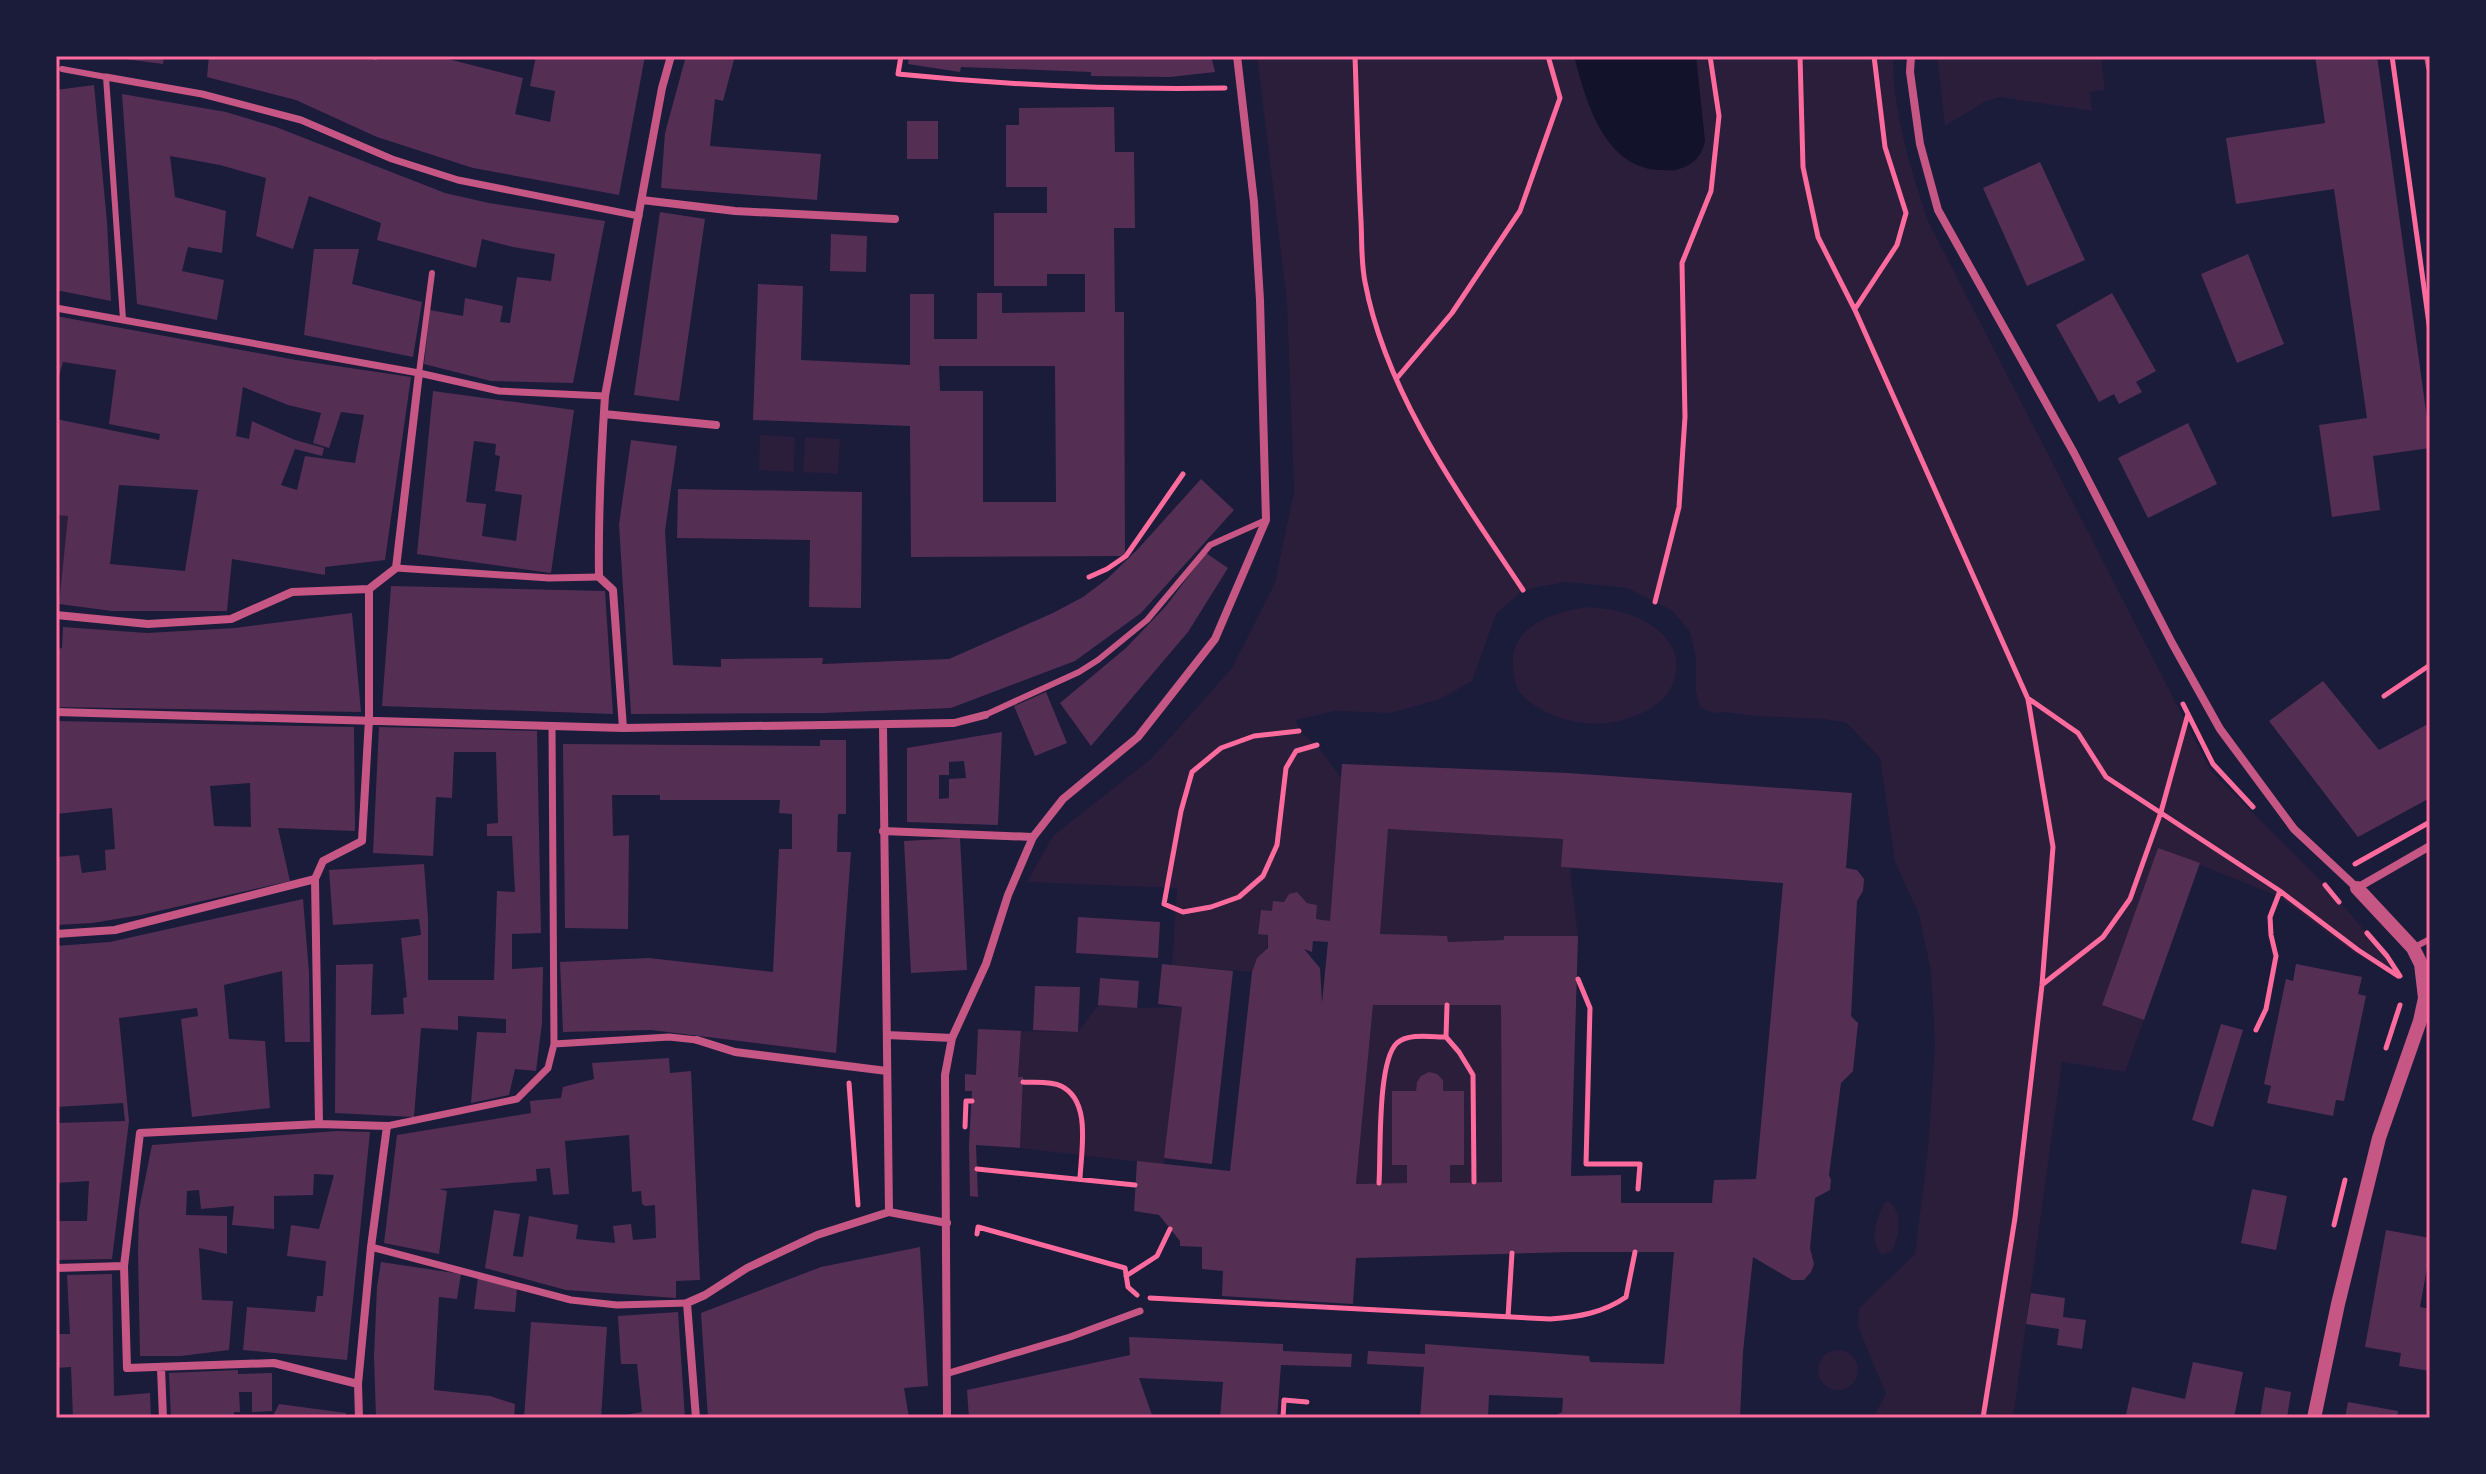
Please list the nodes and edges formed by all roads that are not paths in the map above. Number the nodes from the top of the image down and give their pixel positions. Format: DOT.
graph roads {
  1 [pos="671,56"];
  2 [pos="1237,56"];
  3 [pos="1911,56"];
  4 [pos="2428,56"];
  5 [pos="2430,67"];
  6 [pos="62,69"];
  7 [pos="106,77"];
  8 [pos="642,200"];
  9 [pos="639,216"];
  10 [pos="895,219"];
  11 [pos="432,273"];
  12 [pos="56,308"];
  13 [pos="123,319"];
  14 [pos="419,373"];
  15 [pos="605,396"];
  16 [pos="604,414"];
  17 [pos="716,425"];
  18 [pos="1266,520"];
  19 [pos="396,568"];
  20 [pos="599,577"];
  21 [pos="369,589"];
  22 [pos="56,615"];
  23 [pos="56,712"];
  24 [pos="985,715"];
  25 [pos="369,719"];
  26 [pos="883,725"];
  27 [pos="552,726"];
  28 [pos="623,728"];
  29 [pos="883,831"];
  30 [pos="1033,837"];
  31 [pos="2430,846"];
  32 [pos="315,879"];
  33 [pos="2357,888"];
  34 [pos="56,934"];
  35 [pos="2430,939"];
  36 [pos="2413,948"];
  37 [pos="887,1035"];
  38 [pos="952,1038"];
  39 [pos="697,1040"];
  40 [pos="554,1044"];
  41 [pos="887,1071"];
  42 [pos="319,1124"];
  43 [pos="387,1126"];
  44 [pos="889,1212"];
  45 [pos="947,1223"];
  46 [pos="371,1247"];
  47 [pos="124,1266"];
  48 [pos="56,1268"];
  49 [pos="687,1303"];
  50 [pos="1140,1311"];
  51 [pos="161,1368"];
  52 [pos="949,1373"];
  53 [pos="358,1384"];
  54 [pos="163,1418"];
  55 [pos="359,1418"];
  56 [pos="696,1418"];
  57 [pos="947,1418"];
  58 [pos="2314,1418"];
  1 -- 8 [label="street"];
  2 -- 18 [label="street"];
  3 -- 33 [label="street"];
  4 -- 5 [label="street"];
  6 -- 7 [label="lane"];
  7 -- 9 [label="street"];
  7 -- 13 [label="lane"];
  8 -- 9 [label="street"];
  8 -- 10 [label="street"];
  9 -- 15 [label="street"];
  11 -- 14 [label="lane"];
  12 -- 13 [label="street"];
  13 -- 14 [label="street"];
  14 -- 15 [label="street"];
  14 -- 19 [label="street"];
  15 -- 16 [label="street"];
  16 -- 17 [label="street"];
  16 -- 20 [label="street"];
  18 -- 24 [label="lane"];
  18 -- 30 [label="street"];
  19 -- 20 [label="street"];
  19 -- 21 [label="street"];
  20 -- 28 [label="street"];
  21 -- 22 [label="street"];
  21 -- 25 [label="street"];
  23 -- 25 [label="street"];
  24 -- 26 [label="street"];
  25 -- 27 [label="street"];
  25 -- 32 [label="street"];
  26 -- 28 [label="street"];
  26 -- 29 [label="street"];
  27 -- 28 [label="street"];
  27 -- 40 [label="street"];
  29 -- 30 [label="street"];
  29 -- 37 [label="street"];
  30 -- 38 [label="street"];
  31 -- 33 [label="street"];
  32 -- 34 [label="street"];
  32 -- 42 [label="street"];
  33 -- 36 [label="street"];
  35 -- 36 [label="lane"];
  36 -- 58 [label="street"];
  37 -- 38 [label="street"];
  37 -- 41 [label="street"];
  38 -- 45 [label="street"];
  39 -- 40 [label="street"];
  39 -- 41 [label="street"];
  40 -- 43 [label="street"];
  41 -- 44 [label="street"];
  42 -- 43 [label="street"];
  42 -- 47 [label="street"];
  43 -- 46 [label="street"];
  44 -- 45 [label="street"];
  44 -- 49 [label="street"];
  45 -- 52 [label="street"];
  46 -- 49 [label="street"];
  46 -- 53 [label="street"];
  47 -- 48 [label="street"];
  47 -- 51 [label="street"];
  49 -- 56 [label="street"];
  50 -- 52 [label="street"];
  51 -- 53 [label="street"];
  51 -- 54 [label="street"];
  52 -- 57 [label="street"];
  53 -- 55 [label="street"];
}
